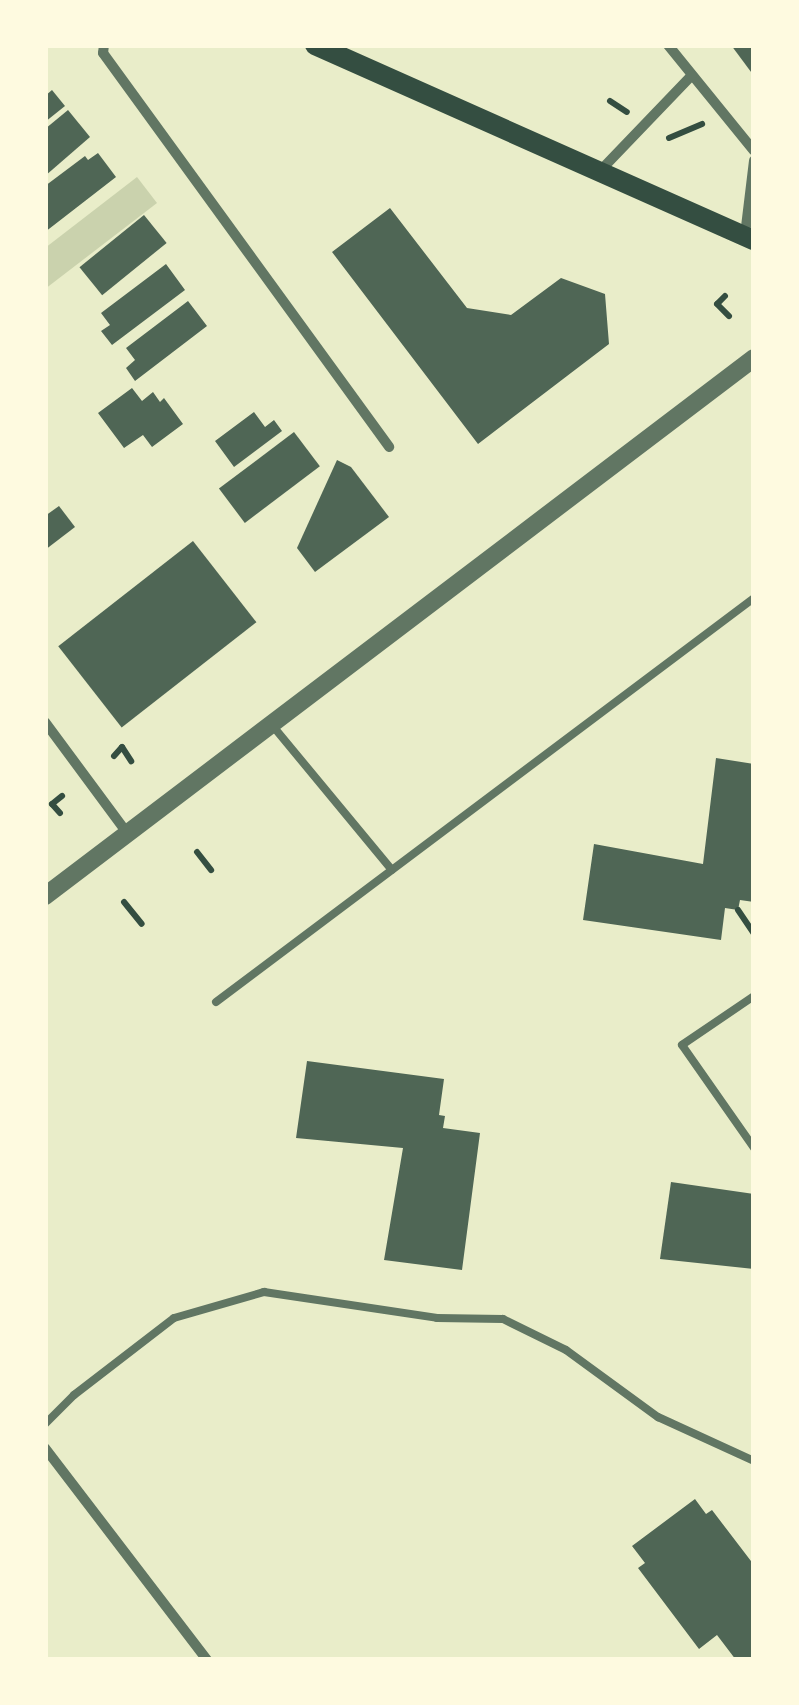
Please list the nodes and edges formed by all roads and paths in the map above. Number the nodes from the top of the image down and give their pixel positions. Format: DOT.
graph roads {
  1 [pos="104,45"];
  2 [pos="314,45"];
  3 [pos="668,45"];
  4 [pos="692,76"];
  5 [pos="610,102"];
  6 [pos="628,113"];
  7 [pos="712,129"];
  8 [pos="660,136"];
  9 [pos="754,150"];
  10 [pos="754,161"];
  11 [pos="600,171"];
  12 [pos="750,238"];
  13 [pos="725,296"];
  14 [pos="729,316"];
  15 [pos="754,358"];
  16 [pos="389,446"];
  17 [pos="754,598"];
  18 [pos="45,722"];
  19 [pos="272,726"];
  20 [pos="114,756"];
  21 [pos="131,761"];
  22 [pos="62,796"];
  23 [pos="60,813"];
  24 [pos="129,834"];
  25 [pos="197,852"];
  26 [pos="211,870"];
  27 [pos="392,870"];
  28 [pos="45,896"];
  29 [pos="124,902"];
  30 [pos="738,910"];
  31 [pos="142,924"];
  32 [pos="754,934"];
  33 [pos="754,996"];
  34 [pos="216,1002"];
  35 [pos="754,1148"];
  36 [pos="45,1424"];
  37 [pos="45,1448"];
  38 [pos="754,1462"];
  39 [pos="207,1660"];
  1 -- 16 [label="street"];
  2 -- 11 [label="main road"];
  3 -- 4 [label="street"];
  4 -- 9 [label="street"];
  4 -- 11 [label="street"];
  5 -- 6 [label="path"];
  7 -- 8 [label="path"];
  10 -- 12 [label="street"];
  11 -- 12 [label="main road"];
  13 -- 14 [label="path"];
  15 -- 19 [label="street"];
  17 -- 27 [label="lane"];
  18 -- 24 [label="street"];
  19 -- 24 [label="street"];
  19 -- 27 [label="lane"];
  20 -- 21 [label="path"];
  22 -- 23 [label="path"];
  24 -- 28 [label="street"];
  25 -- 26 [label="path"];
  27 -- 34 [label="lane"];
  29 -- 31 [label="path"];
  30 -- 32 [label="path"];
  33 -- 35 [label="lane"];
  36 -- 38 [label="lane"];
  37 -- 39 [label="street"];
}
